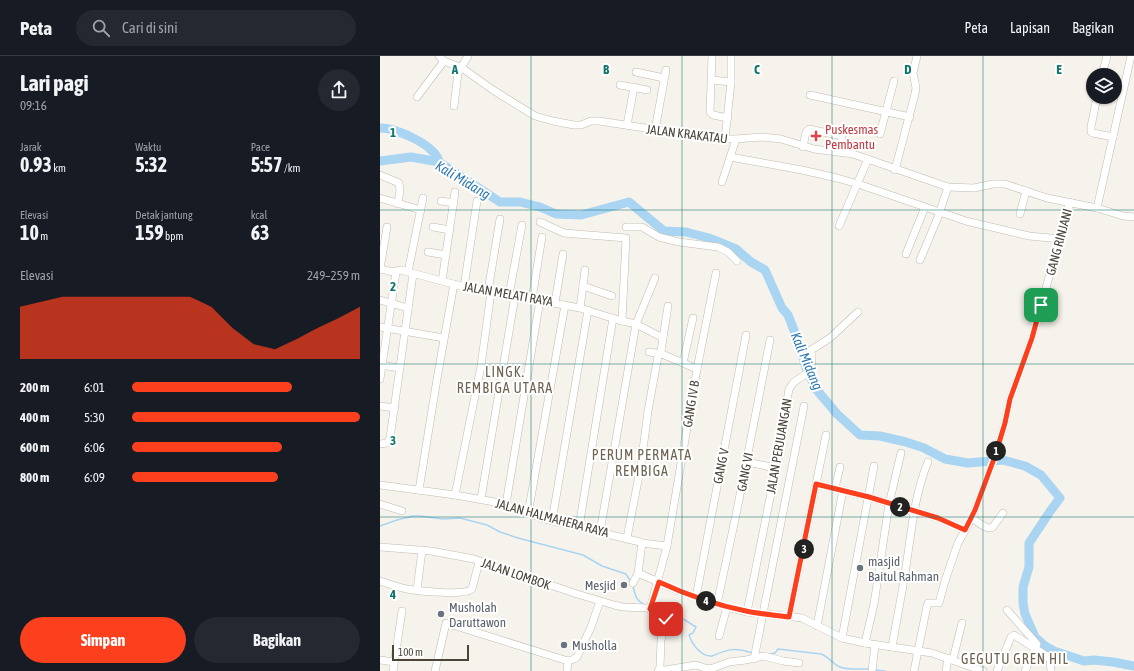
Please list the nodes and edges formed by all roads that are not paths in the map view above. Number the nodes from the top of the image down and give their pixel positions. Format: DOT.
graph roads {
  1 [pos="468,56"];
  2 [pos="712,56"];
  3 [pos="731,56"];
  4 [pos="917,56"];
  5 [pos="1107,56"];
  6 [pos="1132,56"];
  7 [pos="442,58"];
  8 [pos="462,68"];
  9 [pos="1104,68"];
  10 [pos="666,70"];
  11 [pos="636,72"];
  12 [pos="664,78"];
  13 [pos="712,80"];
  14 [pos="894,81"];
  15 [pos="731,82"];
  16 [pos="620,85"];
  17 [pos="634,87"];
  18 [pos="647,90"];
  19 [pos="810,95"];
  20 [pos="417,97"];
  21 [pos="1096,104"];
  22 [pos="454,106"];
  23 [pos="886,112"];
  24 [pos="910,116"];
  25 [pos="728,118"];
  26 [pos="627,125"];
  27 [pos="655,130"];
  28 [pos="880,134"];
  29 [pos="1113,137"];
  30 [pos="725,139"];
  31 [pos="736,139"];
  32 [pos="803,146"];
  33 [pos="840,152"];
  34 [pos="730,157"];
  35 [pos="868,159"];
  36 [pos="895,170"];
  37 [pos="380,175"];
  38 [pos="722,182"];
  39 [pos="858,184"];
  40 [pos="948,187"];
  41 [pos="1026,191"];
  42 [pos="455,192"];
  43 [pos="380,198"];
  44 [pos="423,198"];
  45 [pos="442,201"];
  46 [pos="477,201"];
  47 [pos="1070,202"];
  48 [pos="454,203"];
  49 [pos="398,204"];
  50 [pos="925,207"];
  51 [pos="1097,208"];
  52 [pos="421,210"];
  53 [pos="940,213"];
  54 [pos="1020,214"];
  55 [pos="1134,217"];
  56 [pos="500,219"];
  57 [pos="540,222"];
  58 [pos="522,225"];
  59 [pos="839,226"];
  60 [pos="387,227"];
  61 [pos="433,227"];
  62 [pos="450,230"];
  63 [pos="542,236"];
  64 [pos="626,238"];
  65 [pos="1060,239"];
  66 [pos="428,252"];
  67 [pos="563,254"];
  68 [pos="906,254"];
  69 [pos="446,255"];
  70 [pos="920,260"];
  71 [pos="737,261"];
  72 [pos="380,269"];
  73 [pos="585,270"];
  74 [pos="396,272"];
  75 [pos="410,273"];
  76 [pos="716,273"];
  77 [pos="655,278"];
  78 [pos="442,281"];
  79 [pos="454,284"];
  80 [pos="583,286"];
  81 [pos="464,287"];
  82 [pos="489,291"];
  83 [pos="512,296"];
  84 [pos="612,296"];
  85 [pos="536,299"];
  86 [pos="380,300"];
  87 [pos="556,303"];
  88 [pos="390,304"];
  89 [pos="565,305"];
  90 [pos="668,306"];
  91 [pos="408,308"];
  92 [pos="580,308"];
  93 [pos="588,310"];
  94 [pos="858,312"];
  95 [pos="613,318"];
  96 [pos="693,318"];
  97 [pos="622,321"];
  98 [pos="636,324"];
  99 [pos="384,327"];
  100 [pos="405,332"];
  101 [pos="746,335"];
  102 [pos="444,338"];
  103 [pos="663,338"];
  104 [pos="770,340"];
  105 [pos="649,352"];
  106 [pos="683,363"];
  107 [pos="381,366"];
  108 [pos="400,368"];
  109 [pos="697,369"];
  110 [pos="380,380"];
  111 [pos="380,406"];
  112 [pos="804,406"];
  113 [pos="395,408"];
  114 [pos="826,435"];
  115 [pos="380,444"];
  116 [pos="900,453"];
  117 [pos="747,462"];
  118 [pos="928,462"];
  119 [pos="874,466"];
  120 [pos="840,467"];
  121 [pos="776,468"];
  122 [pos="816,484"];
  123 [pos="380,485"];
  124 [pos="835,488"];
  125 [pos="419,490"];
  126 [pos="843,490"];
  127 [pos="456,495"];
  128 [pos="869,497"];
  129 [pos="481,499"];
  130 [pos="380,504"];
  131 [pos="506,504"];
  132 [pos="889,504"];
  133 [pos="402,511"];
  134 [pos="914,512"];
  135 [pos="528,514"];
  136 [pos="1003,514"];
  137 [pos="972,518"];
  138 [pos="552,521"];
  139 [pos="579,527"];
  140 [pos="965,530"];
  141 [pos="600,532"];
  142 [pos="628,538"];
  143 [pos="642,543"];
  144 [pos="667,546"];
  145 [pos="380,547"];
  146 [pos="422,550"];
  147 [pos="479,562"];
  148 [pos="638,573"];
  149 [pos="380,581"];
  150 [pos="659,582"];
  151 [pos="633,584"];
  152 [pos="417,590"];
  153 [pos="696,597"];
  154 [pos="600,601"];
  155 [pos="717,604"];
  156 [pos="651,607"];
  157 [pos="727,607"];
  158 [pos="402,610"];
  159 [pos="1007,610"];
  160 [pos="747,612"];
  161 [pos="763,614"];
  162 [pos="789,617"];
  163 [pos="962,623"];
  164 [pos="817,626"];
  165 [pos="720,636"];
  166 [pos="842,638"];
  167 [pos="865,643"];
  168 [pos="875,645"];
  169 [pos="892,647"];
  170 [pos="917,650"];
  171 [pos="1035,650"];
  172 [pos="754,655"];
  173 [pos="951,658"];
  174 [pos="380,660"];
  175 [pos="568,661"];
  176 [pos="394,662"];
  177 [pos="799,663"];
  178 [pos="872,670"];
  179 [pos="393,671"];
  180 [pos="435,671"];
  181 [pos="567,671"];
  182 [pos="658,671"];
  183 [pos="914,671"];
  184 [pos="946,671"];
  185 [pos="983,671"];
  186 [pos="997,671"];
  187 [pos="1025,671"];
  188 [pos="1051,671"];
  1 -- 8 [label="street"];
  2 -- 13 [label="street"];
  3 -- 15 [label="street"];
  4 -- 24 [label="street"];
  5 -- 9 [label="street"];
  6 -- 29 [label="street"];
  7 -- 8 [label="street, JALAN KRAKATAU"];
  7 -- 20 [label="street"];
  8 -- 22 [label="street"];
  8 -- 26 [label="street, JALAN KRAKATAU"];
  10 -- 12 [label="street"];
  11 -- 12 [label="street"];
  12 -- 27 [label="street"];
  13 -- 15 [label="street"];
  13 -- 25 [label="street"];
  14 -- 23 [label="street"];
  15 -- 25 [label="street"];
  16 -- 17 [label="street"];
  17 -- 18 [label="street"];
  17 -- 26 [label="street"];
  19 -- 23 [label="street"];
  21 -- 29 [label="street"];
  23 -- 24 [label="street"];
  23 -- 28 [label="street"];
  24 -- 36 [label="street"];
  25 -- 30 [label="street"];
  26 -- 27 [label="street, JALAN KRAKATAU"];
  27 -- 30 [label="street, JALAN KRAKATAU"];
  29 -- 51 [label="street"];
  30 -- 31 [label="street, JALAN KRAKATAU"];
  31 -- 32 [label="street, JALAN KRAKATAU"];
  31 -- 34 [label="street"];
  32 -- 33 [label="street, JALAN KRAKATAU"];
  32 -- 33 [label="street"];
  33 -- 35 [label="street, JALAN KRAKATAU"];
  34 -- 38 [label="street"];
  34 -- 39 [label="street"];
  35 -- 36 [label="street, JALAN KRAKATAU"];
  35 -- 39 [label="street"];
  36 -- 40 [label="street, JALAN KRAKATAU"];
  37 -- 49 [label="street"];
  39 -- 50 [label="street"];
  39 -- 59 [label="street"];
  40 -- 41 [label="street, JALAN KRAKATAU"];
  40 -- 53 [label="street"];
  41 -- 47 [label="street, JALAN KRAKATAU"];
  41 -- 54 [label="street"];
  42 -- 48 [label="street"];
  43 -- 49 [label="street"];
  44 -- 52 [label="street"];
  45 -- 48 [label="street"];
  46 -- 81 [label="street"];
  47 -- 51 [label="street, JALAN KRAKATAU"];
  47 -- 65 [label="street, GANG RINJANI"];
  48 -- 62 [label="street"];
  49 -- 52 [label="street"];
  50 -- 53 [label="street"];
  50 -- 68 [label="street"];
  51 -- 55 [label="street, JALAN KRAKATAU"];
  52 -- 75 [label="street"];
  53 -- 65 [label="street"];
  53 -- 70 [label="street"];
  56 -- 82 [label="street"];
  57 -- 64 [label="street"];
  58 -- 83 [label="street"];
  60 -- 72 [label="street"];
  61 -- 62 [label="street"];
  62 -- 69 [label="street"];
  63 -- 85 [label="street"];
  64 -- 71 [label="street"];
  64 -- 97 [label="street"];
  65 -- 137 [label="street, GANG RINJANI"];
  66 -- 69 [label="street"];
  67 -- 87 [label="street"];
  69 -- 78 [label="street"];
  72 -- 74 [label="street, JALAN MELATI RAYA"];
  73 -- 80 [label="street"];
  74 -- 75 [label="street, JALAN MELATI RAYA"];
  74 -- 88 [label="street"];
  75 -- 78 [label="street, JALAN MELATI RAYA"];
  75 -- 91 [label="street"];
  76 -- 109 [label="street, GANG IV B"];
  77 -- 98 [label="street"];
  78 -- 79 [label="street, JALAN MELATI RAYA"];
  79 -- 81 [label="street, JALAN MELATI RAYA"];
  79 -- 102 [label="street"];
  80 -- 84 [label="street"];
  80 -- 92 [label="street"];
  81 -- 82 [label="street, JALAN MELATI RAYA"];
  82 -- 83 [label="street, JALAN MELATI RAYA"];
  82 -- 127 [label="street"];
  83 -- 85 [label="street, JALAN MELATI RAYA"];
  83 -- 129 [label="street"];
  85 -- 87 [label="street, JALAN MELATI RAYA"];
  85 -- 131 [label="street"];
  86 -- 88 [label="street"];
  87 -- 89 [label="street, JALAN MELATI RAYA"];
  88 -- 91 [label="street"];
  88 -- 99 [label="street"];
  89 -- 92 [label="street, JALAN MELATI RAYA"];
  89 -- 135 [label="street"];
  90 -- 103 [label="street"];
  91 -- 100 [label="street"];
  92 -- 93 [label="street, JALAN MELATI RAYA"];
  93 -- 95 [label="street, JALAN MELATI RAYA"];
  93 -- 138 [label="street"];
  94 -- 121 [label="street, JALAN PERJUANGAN"];
  95 -- 97 [label="street, JALAN MELATI RAYA"];
  95 -- 139 [label="street"];
  96 -- 106 [label="street"];
  97 -- 98 [label="street, JALAN MELATI RAYA"];
  98 -- 103 [label="street, JALAN MELATI RAYA"];
  98 -- 141 [label="street"];
  99 -- 100 [label="street"];
  99 -- 107 [label="street"];
  100 -- 102 [label="street"];
  100 -- 108 [label="street"];
  101 -- 153 [label="street, GANG V"];
  102 -- 125 [label="street"];
  103 -- 106 [label="street"];
  104 -- 117 [label="street, GANG VI"];
  105 -- 142 [label="street"];
  106 -- 109 [label="street"];
  107 -- 108 [label="street"];
  107 -- 110 [label="street"];
  108 -- 113 [label="street"];
  109 -- 144 [label="street, GANG IV B"];
  111 -- 113 [label="street"];
  112 -- 161 [label="street"];
  113 -- 115 [label="street"];
  114 -- 122 [label="street"];
  116 -- 132 [label="street"];
  117 -- 121 [label="street"];
  117 -- 155 [label="street, GANG VI"];
  118 -- 134 [label="street"];
  119 -- 128 [label="street"];
  120 -- 124 [label="street"];
  121 -- 160 [label="street, JALAN PERJUANGAN"];
  122 -- 124 [label="street"];
  122 -- 162 [label="street"];
  123 -- 125 [label="street, JALAN HALMAHERA RAYA"];
  124 -- 126 [label="street"];
  125 -- 127 [label="street, JALAN HALMAHERA RAYA"];
  126 -- 128 [label="street"];
  126 -- 164 [label="street"];
  127 -- 129 [label="street, JALAN HALMAHERA RAYA"];
  128 -- 132 [label="street"];
  128 -- 166 [label="street"];
  129 -- 131 [label="street, JALAN HALMAHERA RAYA"];
  130 -- 133 [label="street"];
  131 -- 135 [label="street, JALAN HALMAHERA RAYA"];
  132 -- 134 [label="street"];
  132 -- 167 [label="street"];
  134 -- 140 [label="street"];
  134 -- 169 [label="street"];
  135 -- 138 [label="street, JALAN HALMAHERA RAYA"];
  136 -- 137 [label="street"];
  137 -- 140 [label="street, GANG RINJANI"];
  138 -- 139 [label="street, JALAN HALMAHERA RAYA"];
  139 -- 141 [label="street, JALAN HALMAHERA RAYA"];
  140 -- 170 [label="street, GANG RINJANI"];
  141 -- 142 [label="street, JALAN HALMAHERA RAYA"];
  142 -- 143 [label="street, JALAN HALMAHERA RAYA"];
  143 -- 144 [label="street, JALAN HALMAHERA RAYA"];
  143 -- 148 [label="street"];
  144 -- 150 [label="street, GANG IV B"];
  145 -- 146 [label="street, JALAN LOMBOK"];
  146 -- 147 [label="street, JALAN LOMBOK"];
  146 -- 152 [label="street"];
  147 -- 152 [label="street"];
  147 -- 154 [label="street, JALAN LOMBOK"];
  148 -- 150 [label="street"];
  148 -- 151 [label="street"];
  149 -- 152 [label="street"];
  150 -- 153 [label="street"];
  150 -- 156 [label="street, GANG IV B"];
  153 -- 155 [label="street"];
  154 -- 156 [label="street, JALAN LOMBOK"];
  154 -- 175 [label="street"];
  155 -- 157 [label="street"];
  156 -- 182 [label="street"];
  157 -- 160 [label="street"];
  157 -- 165 [label="street"];
  158 -- 176 [label="street"];
  159 -- 171 [label="street"];
  160 -- 161 [label="street"];
  161 -- 162 [label="street"];
  161 -- 172 [label="street"];
  162 -- 164 [label="street"];
  163 -- 173 [label="street"];
  164 -- 166 [label="street"];
  166 -- 167 [label="street"];
  167 -- 168 [label="street"];
  168 -- 169 [label="street"];
  168 -- 178 [label="street"];
  169 -- 170 [label="street"];
  170 -- 173 [label="street"];
  170 -- 183 [label="street"];
  171 -- 186 [label="street"];
  171 -- 187 [label="street"];
  171 -- 188 [label="street"];
  172 -- 177 [label="street"];
  172 -- 182 [label="street"];
  173 -- 184 [label="street"];
  173 -- 185 [label="street"];
  174 -- 176 [label="street"];
  175 -- 180 [label="street"];
  175 -- 181 [label="street"];
  176 -- 179 [label="street"];
}
